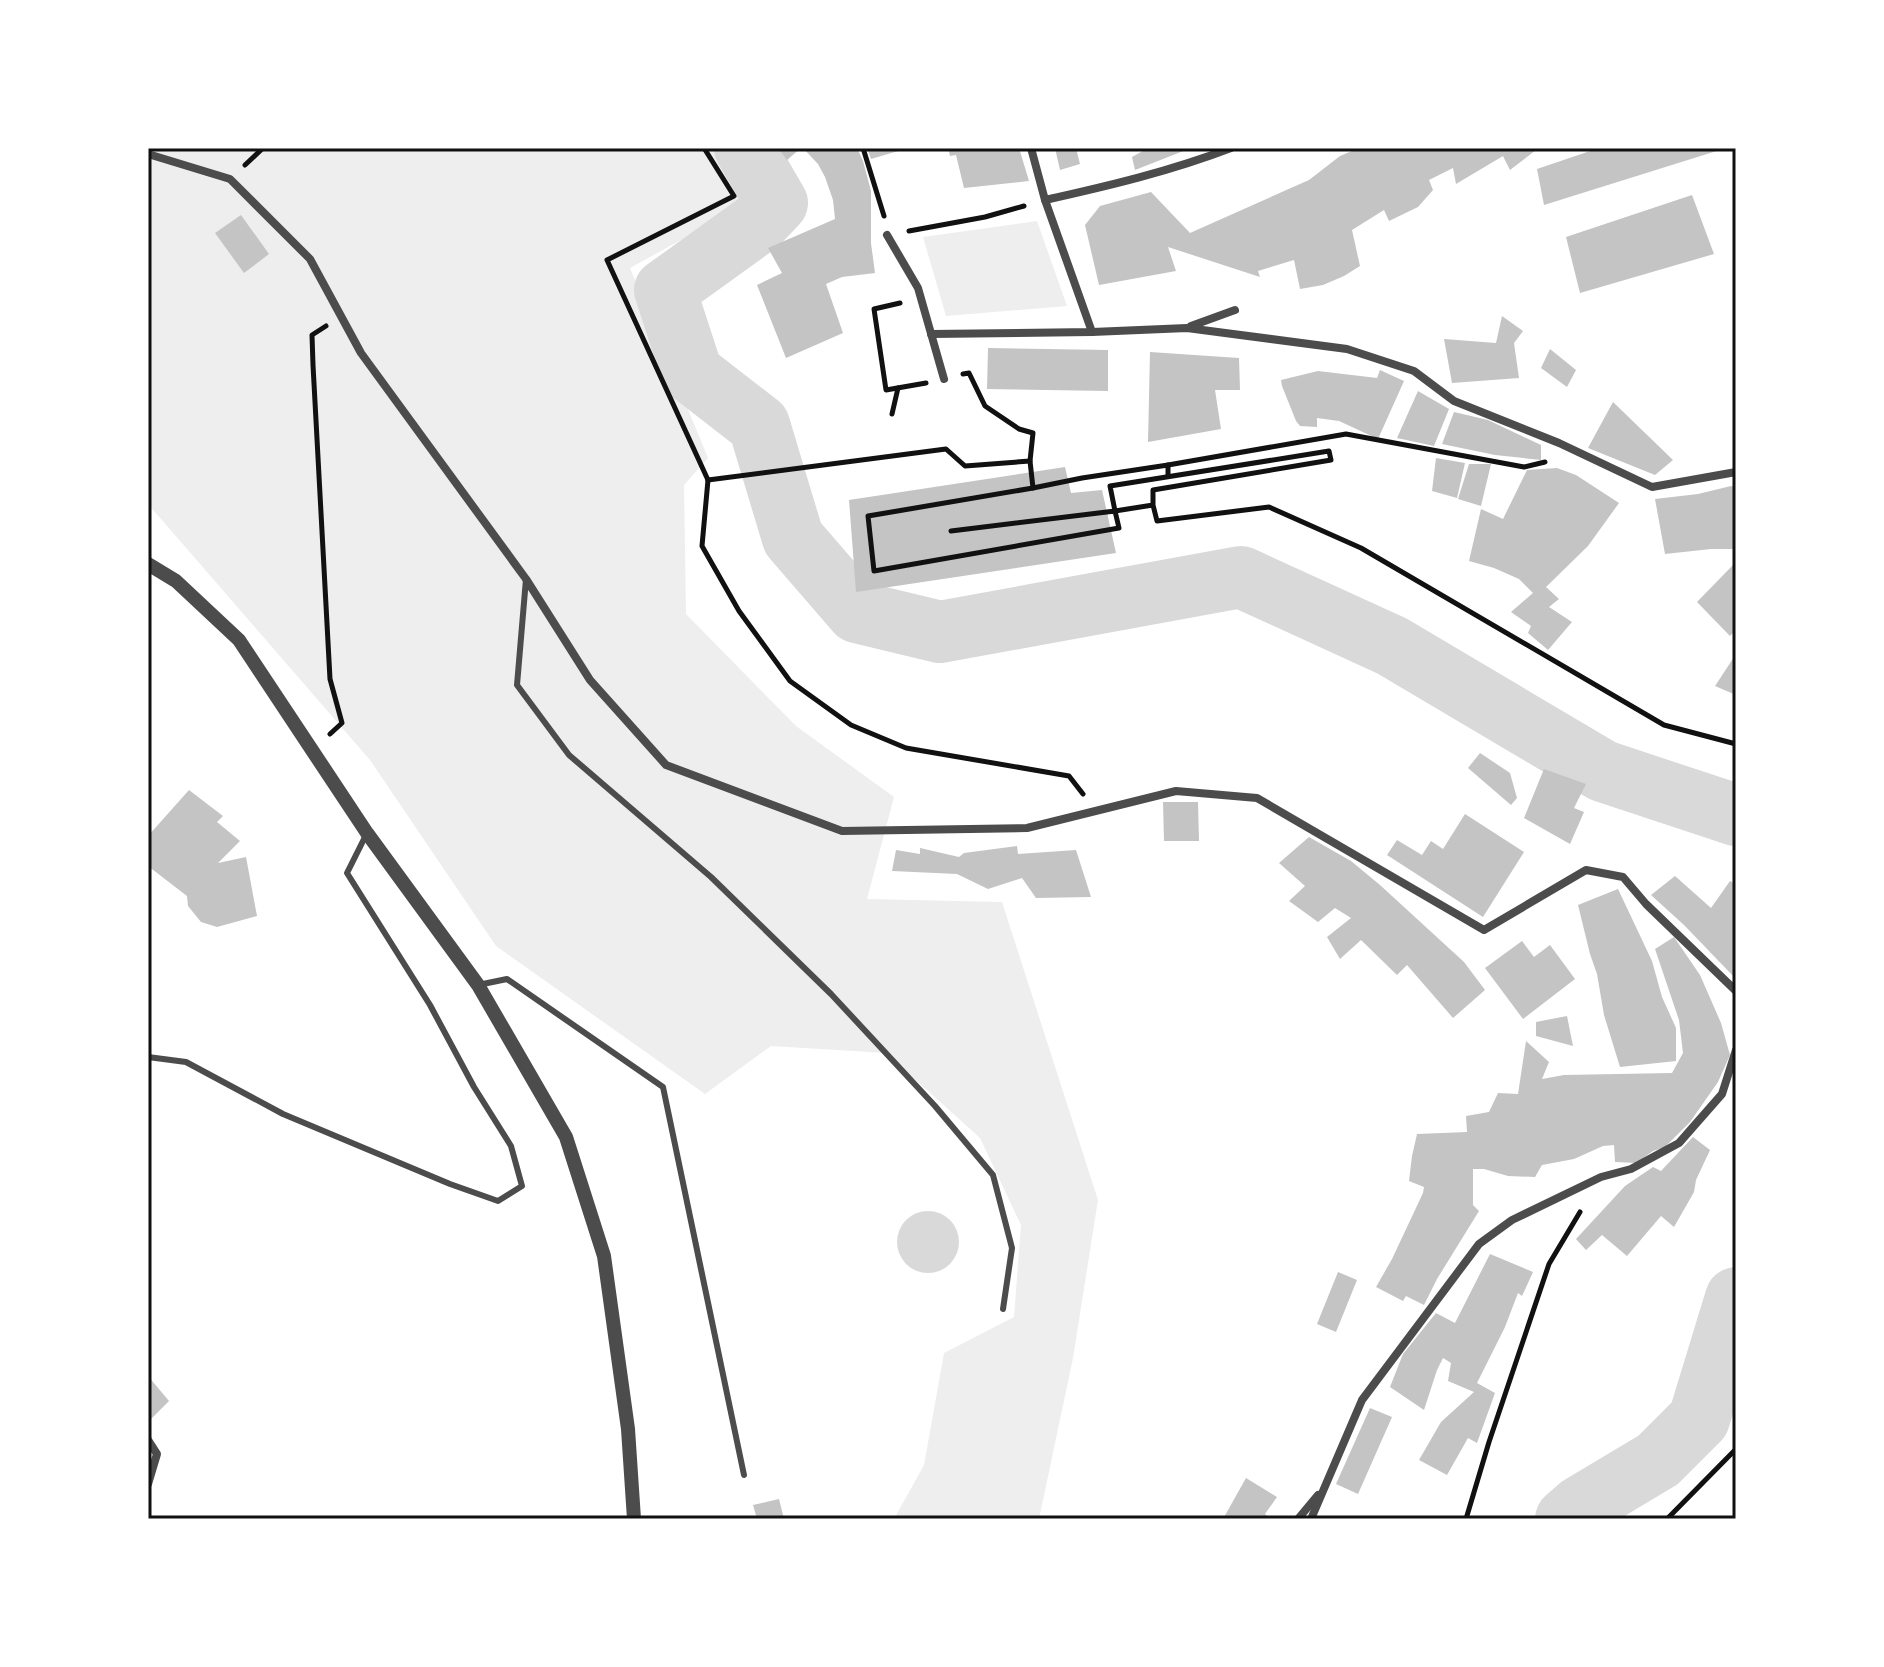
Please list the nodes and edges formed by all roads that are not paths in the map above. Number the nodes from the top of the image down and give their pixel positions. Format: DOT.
graph roads {
  1 [pos="1031,148"];
  2 [pos="1231,148"];
  3 [pos="148,154"];
  4 [pos="1045,200"];
  5 [pos="887,235"];
  6 [pos="1235,310"];
  7 [pos="1187,328"];
  8 [pos="1092,332"];
  9 [pos="931,334"];
  10 [pos="944,379"];
  11 [pos="1736,472"];
  12 [pos="148,564"];
  13 [pos="526,579"];
  14 [pos="367,833"];
  15 [pos="478,985"];
  16 [pos="1736,991"];
  17 [pos="1736,1050"];
  18 [pos="148,1057"];
  19 [pos="1003,1309"];
  20 [pos="148,1440"];
  21 [pos="744,1475"];
  22 [pos="148,1484"];
  23 [pos="1324,1489"];
  24 [pos="634,1519"];
  25 [pos="1298,1519"];
  26 [pos="1311,1519"];
  1 -- 4 [label="street"];
  2 -- 4 [label="street"];
  3 -- 13 [label="street"];
  4 -- 8 [label="street"];
  5 -- 9 [label="street"];
  6 -- 7 [label="street"];
  7 -- 8 [label="street"];
  7 -- 11 [label="street"];
  8 -- 9 [label="street"];
  9 -- 10 [label="street"];
  12 -- 14 [label="street"];
  13 -- 16 [label="street"];
  13 -- 19 [label="lane"];
  14 -- 15 [label="street"];
  14 -- 18 [label="lane"];
  15 -- 21 [label="lane"];
  15 -- 24 [label="street"];
  17 -- 23 [label="street"];
  20 -- 22 [label="street"];
  23 -- 25 [label="street"];
  23 -- 26 [label="street"];
}
